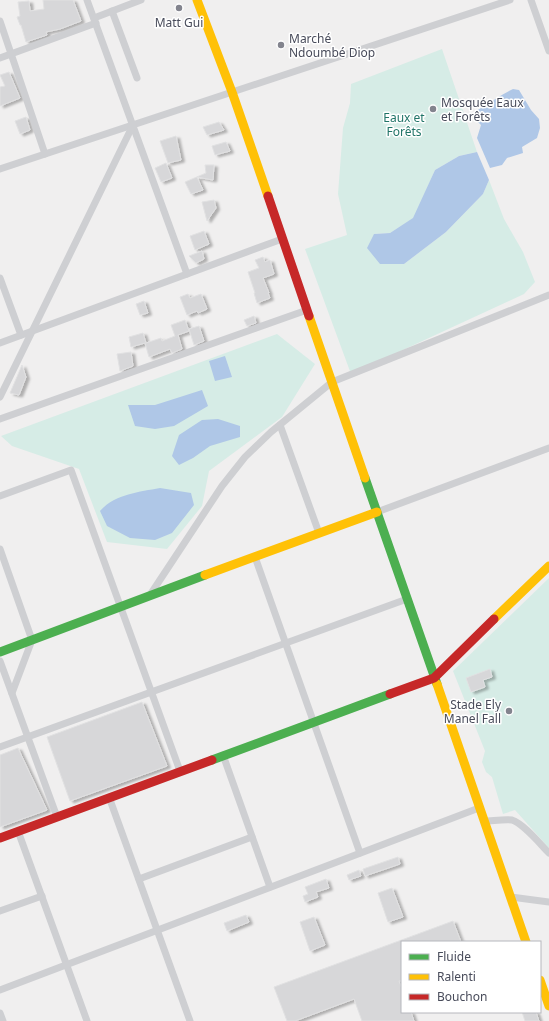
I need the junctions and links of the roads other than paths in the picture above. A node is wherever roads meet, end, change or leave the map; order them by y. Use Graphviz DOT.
graph roads {
  1 [pos="87,0"];
  2 [pos="141,0"];
  3 [pos="197,0"];
  4 [pos="510,0"];
  5 [pos="531,0"];
  6 [pos="112,11"];
  7 [pos="0,21"];
  8 [pos="95,21"];
  9 [pos="549,51"];
  10 [pos="12,54"];
  11 [pos="0,58"];
  12 [pos="137,78"];
  13 [pos="232,92"];
  14 [pos="133,125"];
  15 [pos="45,154"];
  16 [pos="0,169"];
  17 [pos="282,239"];
  18 [pos="187,274"];
  19 [pos="0,278"];
  20 [pos="549,295"];
  21 [pos="307,310"];
  22 [pos="32,331"];
  23 [pos="21,335"];
  24 [pos="0,343"];
  25 [pos="332,382"];
  26 [pos="0,397"];
  27 [pos="0,419"];
  28 [pos="280,425"];
  29 [pos="549,448"];
  30 [pos="0,496"];
  31 [pos="377,512"];
  32 [pos="319,534"];
  33 [pos="0,549"];
  34 [pos="255,557"];
  35 [pos="549,566"];
  36 [pos="150,595"];
  37 [pos="407,599"];
  38 [pos="121,607"];
  39 [pos="32,640"];
  40 [pos="286,643"];
  41 [pos="0,652"];
  42 [pos="0,661"];
  43 [pos="434,678"];
  44 [pos="151,692"];
  45 [pos="12,693"];
  46 [pos="313,722"];
  47 [pos="28,737"];
  48 [pos="0,748"];
  49 [pos="223,755"];
  50 [pos="180,771"];
  51 [pos="109,797"];
  52 [pos="479,808"];
  53 [pos="57,817"];
  54 [pos="484,821"];
  55 [pos="18,831"];
  56 [pos="252,837"];
  57 [pos="0,838"];
  58 [pos="360,853"];
  59 [pos="549,853"];
  60 [pos="139,879"];
  61 [pos="270,887"];
  62 [pos="42,896"];
  63 [pos="511,897"];
  64 [pos="549,902"];
  65 [pos="0,911"];
  66 [pos="157,930"];
  67 [pos="526,941"];
  68 [pos="66,964"];
  69 [pos="541,983"];
  70 [pos="0,990"];
  71 [pos="549,1006"];
  72 [pos="0,1013"];
  73 [pos="3,1021"];
  74 [pos="87,1021"];
  75 [pos="190,1021"];
  1 -- 8 [label="street"];
  2 -- 6 [label="street"];
  3 -- 13 [label="street"];
  4 -- 13 [label="street"];
  5 -- 9 [label="street"];
  6 -- 8 [label="street"];
  6 -- 12 [label="street"];
  7 -- 10 [label="street"];
  8 -- 10 [label="street"];
  8 -- 14 [label="street"];
  10 -- 11 [label="street"];
  10 -- 15 [label="street"];
  13 -- 14 [label="street"];
  13 -- 17 [label="street"];
  14 -- 15 [label="street"];
  14 -- 18 [label="street"];
  14 -- 22 [label="street"];
  15 -- 16 [label="street"];
  17 -- 18 [label="street"];
  17 -- 21 [label="street"];
  18 -- 22 [label="street"];
  19 -- 23 [label="street"];
  20 -- 25 [label="street"];
  21 -- 25 [label="street"];
  21 -- 27 [label="street"];
  22 -- 23 [label="street"];
  22 -- 26 [label="street"];
  23 -- 24 [label="street"];
  25 -- 28 [label="street"];
  25 -- 31 [label="street"];
  28 -- 32 [label="street"];
  28 -- 36 [label="street"];
  29 -- 31 [label="street"];
  30 -- 38 [label="street"];
  31 -- 32 [label="street"];
  31 -- 37 [label="street"];
  32 -- 34 [label="street"];
  33 -- 39 [label="street"];
  34 -- 36 [label="street"];
  34 -- 40 [label="street"];
  35 -- 43 [label="street"];
  36 -- 38 [label="street"];
  37 -- 40 [label="street"];
  37 -- 43 [label="street"];
  38 -- 39 [label="street"];
  38 -- 44 [label="street"];
  39 -- 41 [label="street"];
  39 -- 45 [label="street"];
  40 -- 44 [label="street"];
  40 -- 46 [label="street"];
  42 -- 45 [label="street"];
  43 -- 46 [label="street"];
  43 -- 52 [label="street"];
  44 -- 47 [label="street"];
  44 -- 50 [label="street"];
  45 -- 47 [label="street"];
  46 -- 49 [label="street"];
  46 -- 58 [label="street"];
  47 -- 48 [label="street"];
  47 -- 53 [label="street"];
  49 -- 50 [label="street"];
  49 -- 56 [label="street"];
  50 -- 51 [label="street"];
  51 -- 53 [label="street"];
  51 -- 60 [label="street"];
  52 -- 54 [label="street"];
  52 -- 58 [label="street"];
  53 -- 55 [label="street"];
  54 -- 59 [label="street"];
  54 -- 63 [label="street"];
  55 -- 57 [label="street"];
  55 -- 62 [label="street"];
  56 -- 60 [label="street"];
  56 -- 61 [label="street"];
  58 -- 61 [label="street"];
  60 -- 66 [label="street"];
  61 -- 66 [label="street"];
  62 -- 65 [label="street"];
  62 -- 68 [label="street"];
  63 -- 64 [label="street"];
  63 -- 67 [label="street"];
  66 -- 68 [label="street"];
  66 -- 75 [label="street"];
  68 -- 70 [label="street"];
  68 -- 74 [label="street"];
  69 -- 71 [label="street"];
  72 -- 73 [label="street"];
}
